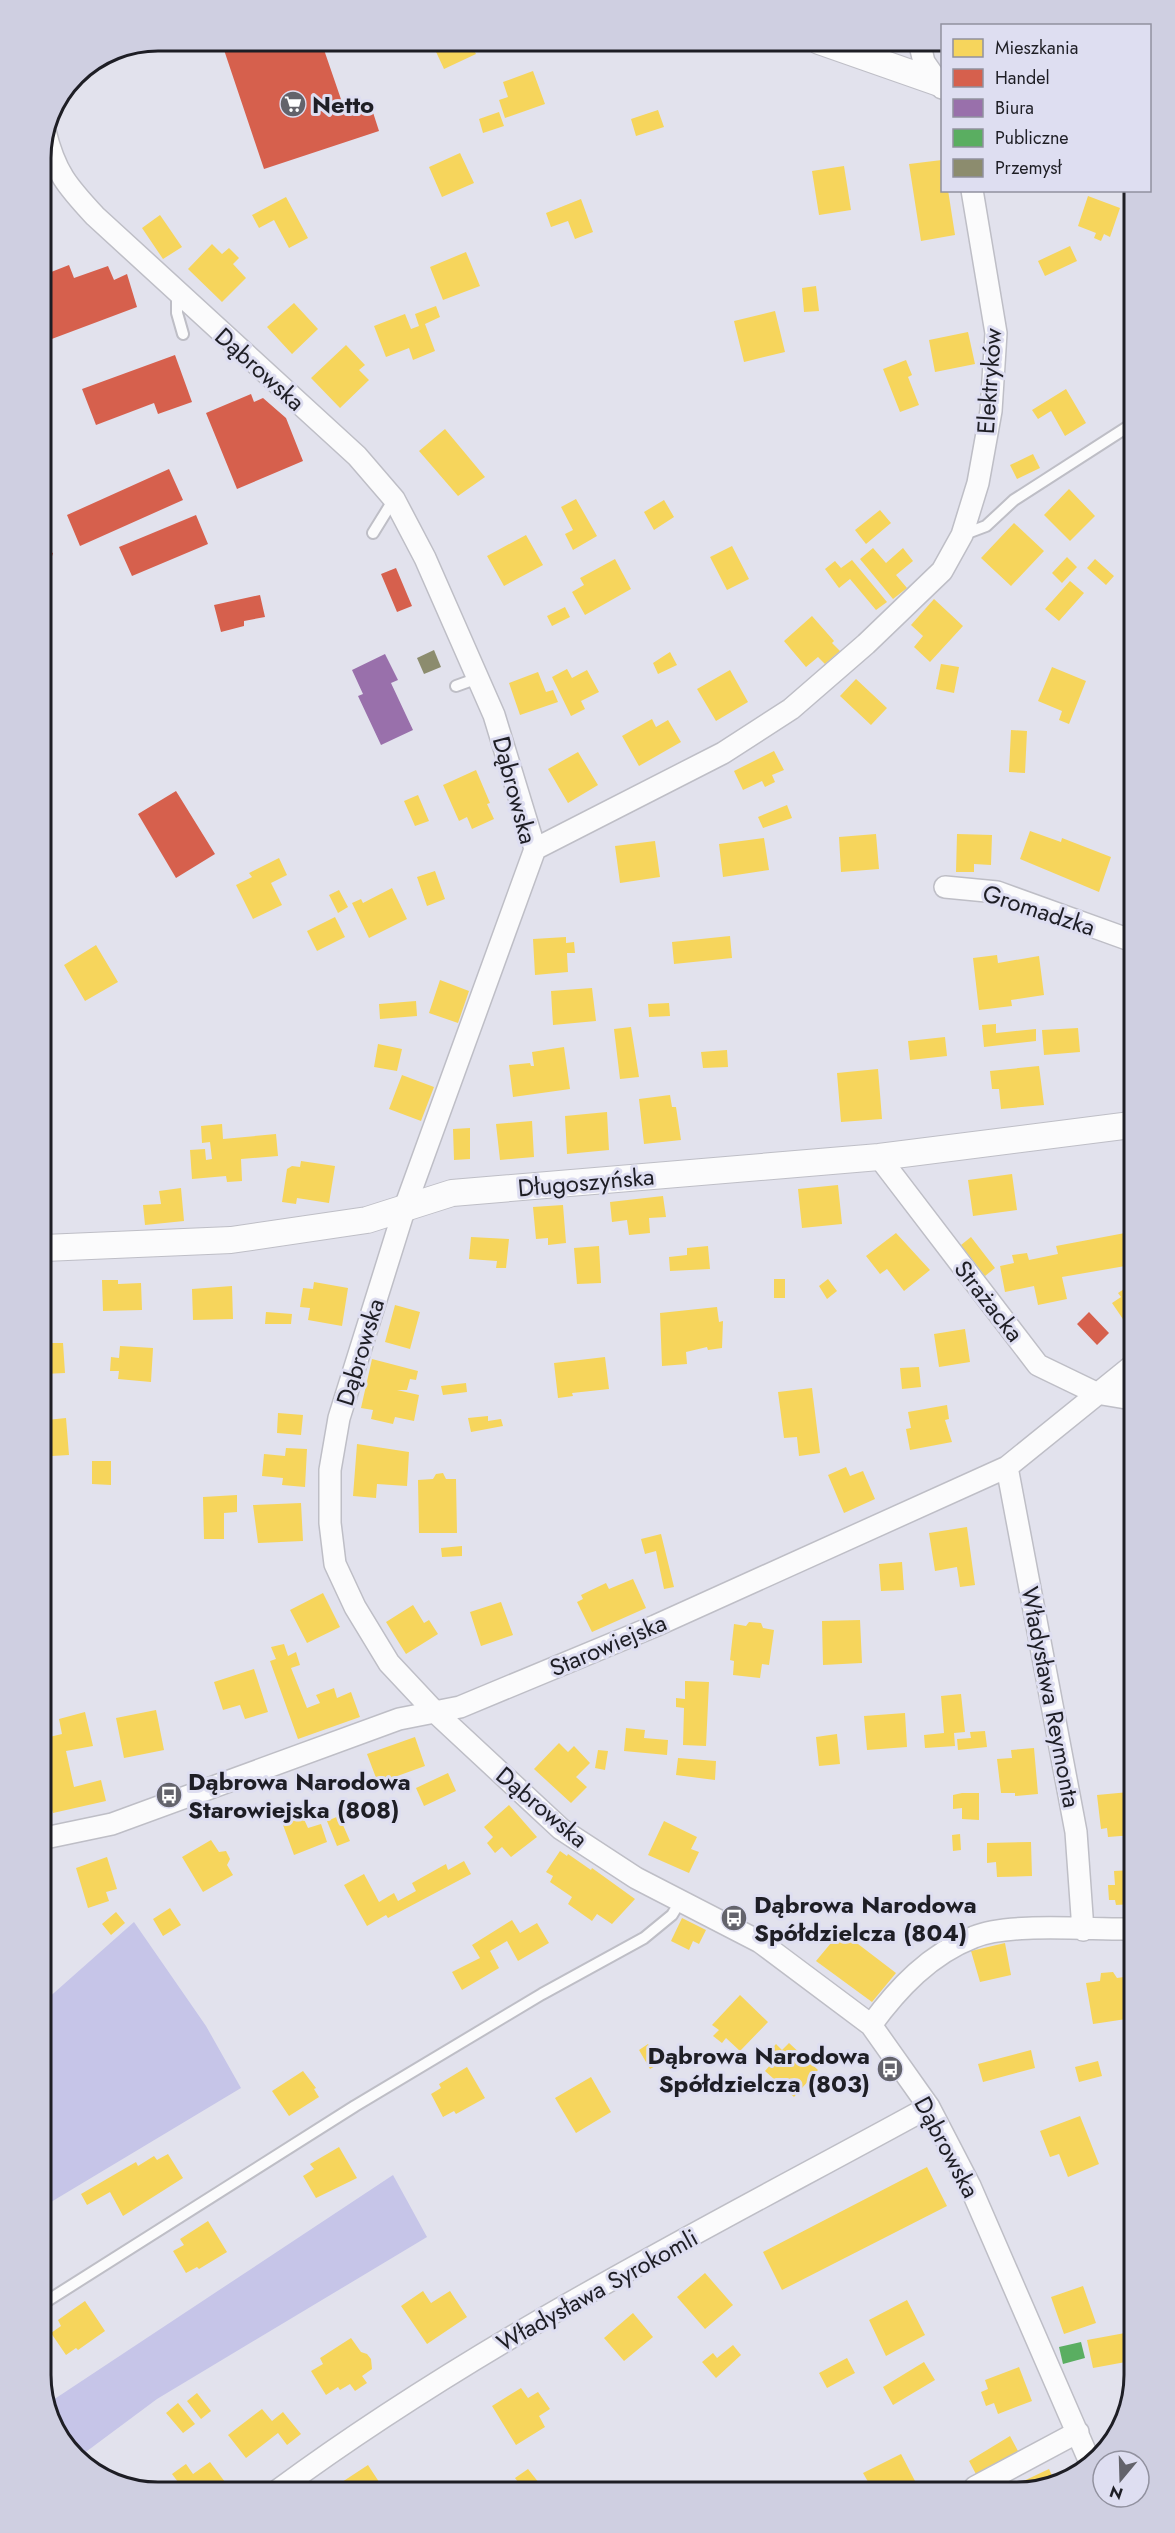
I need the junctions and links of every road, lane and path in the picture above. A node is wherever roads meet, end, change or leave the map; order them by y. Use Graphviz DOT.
graph roads {
  1 [pos="847,51"];
  2 [pos="921,51"];
  3 [pos="941,85"];
  4 [pos="51,168"];
  5 [pos="972,192"];
  6 [pos="177,294"];
  7 [pos="183,334"];
  8 [pos="1124,429"];
  9 [pos="394,499"];
  10 [pos="373,533"];
  11 [pos="962,535"];
  12 [pos="478,678"];
  13 [pos="456,686"];
  14 [pos="536,849"];
  15 [pos="945,887"];
  16 [pos="1124,938"];
  17 [pos="1124,1126"];
  18 [pos="879,1157"];
  19 [pos="405,1207"];
  20 [pos="51,1248"];
  21 [pos="1124,1372"];
  22 [pos="1096,1393"];
  23 [pos="1124,1402"];
  24 [pos="1007,1467"];
  25 [pos="434,1711"];
  26 [pos="51,1837"];
  27 [pos="681,1900"];
  28 [pos="1124,1929"];
  29 [pos="1083,1930"];
  30 [pos="871,2025"];
  31 [pos="929,2107"];
  32 [pos="51,2298"];
  33 [pos="1078,2432"];
  34 [pos="1087,2456"];
  35 [pos="289,2482"];
  36 [pos="984,2482"];
  1 -- 3 [label="street"];
  2 -- 3 [label="street"];
  4 -- 6 [label="street, Dąbrowska"];
  5 -- 11 [label="street, Elektryków"];
  6 -- 7 [label="lane"];
  6 -- 9 [label="street, Dąbrowska"];
  8 -- 11 [label="lane"];
  9 -- 10 [label="lane"];
  9 -- 12 [label="street, Dąbrowska"];
  11 -- 14 [label="street, Elektryków"];
  12 -- 13 [label="lane"];
  12 -- 14 [label="street, Dąbrowska"];
  14 -- 19 [label="street, Dąbrowska"];
  15 -- 16 [label="street, Gromadzka"];
  17 -- 18 [label="street, Długoszyńska"];
  18 -- 19 [label="street, Długoszyńska"];
  18 -- 22 [label="street, Strażacka"];
  19 -- 20 [label="street, Długoszyńska"];
  19 -- 25 [label="street, Dąbrowska"];
  21 -- 22 [label="street, Starowiejska"];
  22 -- 23 [label="street, Strażacka"];
  22 -- 24 [label="street, Starowiejska"];
  24 -- 25 [label="street, Starowiejska"];
  24 -- 29 [label="street, Władysława Reymonta"];
  25 -- 26 [label="street, Starowiejska"];
  25 -- 27 [label="street, Dąbrowska"];
  27 -- 30 [label="street, Dąbrowska"];
  27 -- 32 [label="lane"];
  28 -- 29 [label="street"];
  29 -- 30 [label="street"];
  30 -- 31 [label="street, Dąbrowska"];
  31 -- 33 [label="street, Dąbrowska"];
  31 -- 35 [label="street, Władysława Syrokomli"];
  33 -- 34 [label="street, Dąbrowska"];
  33 -- 36 [label="street"];
}
